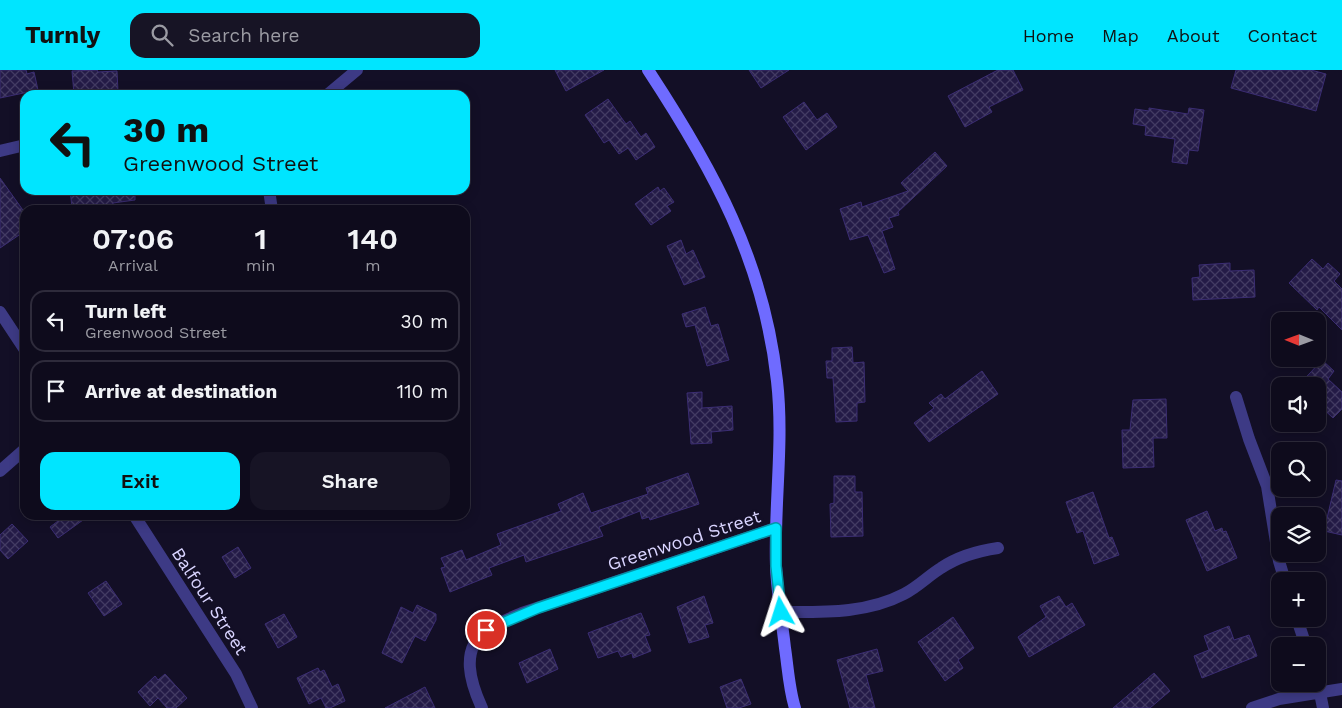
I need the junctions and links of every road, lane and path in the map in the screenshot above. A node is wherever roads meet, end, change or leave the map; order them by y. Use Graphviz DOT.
graph roads {
  1 [pos="356,70"];
  2 [pos="648,70"];
  3 [pos="333,90"];
  4 [pos="20,146"];
  5 [pos="0,151"];
  6 [pos="0,312"];
  7 [pos="20,342"];
  8 [pos="1236,397"];
  9 [pos="20,453"];
  10 [pos="0,471"];
  11 [pos="137,520"];
  12 [pos="776,528"];
  13 [pos="998,548"];
  14 [pos="1283,572"];
  15 [pos="781,612"];
  16 [pos="1326,689"];
  17 [pos="1342,689"];
  18 [pos="1307,692"];
  19 [pos="1320,692"];
  20 [pos="252,708"];
  21 [pos="482,708"];
  22 [pos="795,708"];
  23 [pos="1252,708"];
  24 [pos="1323,708"];
  1 -- 3 [label="street"];
  2 -- 12 [label="street"];
  4 -- 5 [label="street"];
  6 -- 7 [label="street"];
  8 -- 14 [label="street"];
  9 -- 10 [label="street"];
  11 -- 20 [label="street, Balfour Street"];
  12 -- 15 [label="street"];
  12 -- 21 [label="street, Greenwood Street"];
  13 -- 15 [label="street"];
  15 -- 22 [label="street"];
  16 -- 17 [label="street"];
  18 -- 23 [label="street"];
  19 -- 24 [label="street"];
}
